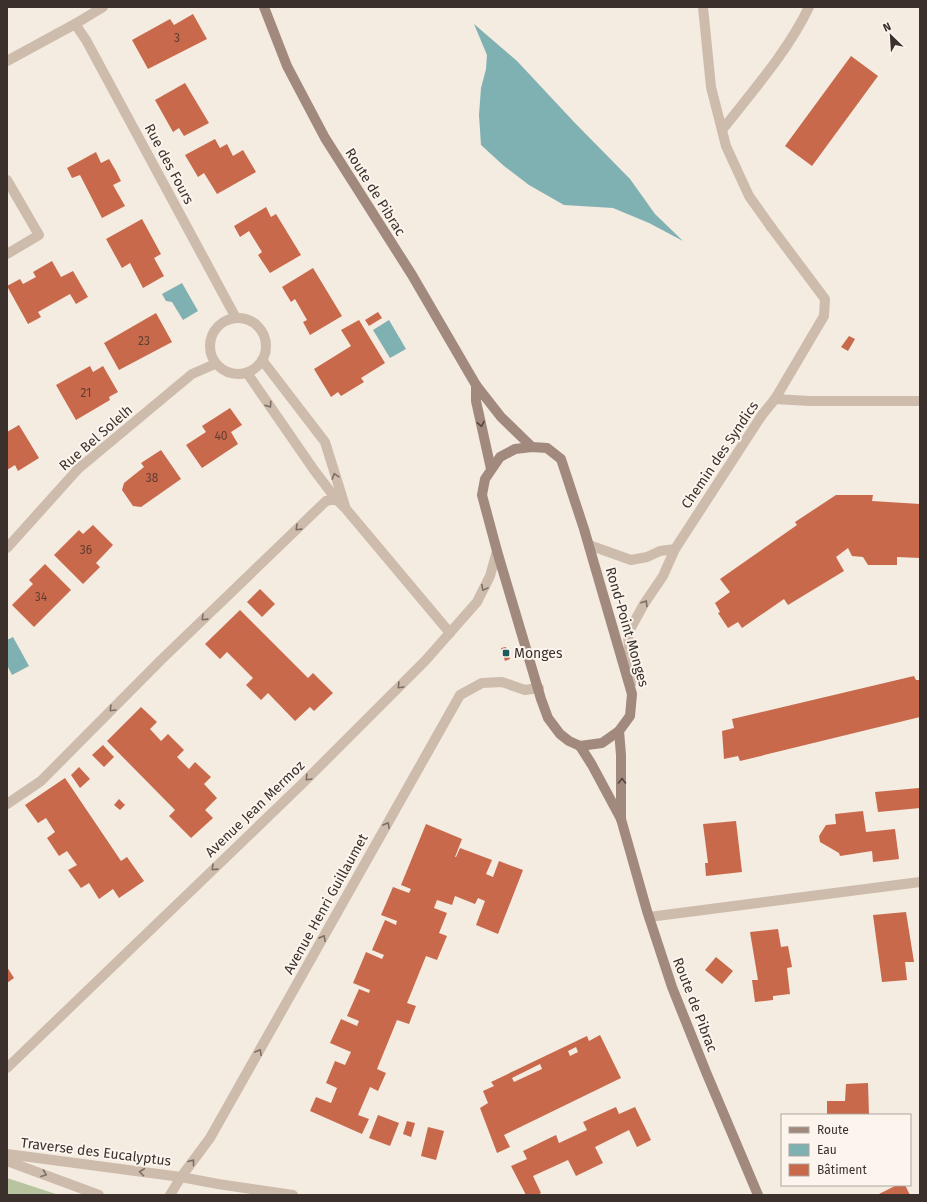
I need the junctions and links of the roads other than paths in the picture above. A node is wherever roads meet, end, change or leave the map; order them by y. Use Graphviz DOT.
graph roads {
  1 [pos="103,7"];
  2 [pos="264,7"];
  3 [pos="703,7"];
  4 [pos="808,7"];
  5 [pos="75,24"];
  6 [pos="7,61"];
  7 [pos="722,130"];
  8 [pos="7,180"];
  9 [pos="7,254"];
  10 [pos="236,318"];
  11 [pos="262,360"];
  12 [pos="215,364"];
  13 [pos="247,373"];
  14 [pos="476,385"];
  15 [pos="775,399"];
  16 [pos="920,402"];
  17 [pos="532,447"];
  18 [pos="491,469"];
  19 [pos="331,500"];
  20 [pos="346,509"];
  21 [pos="589,545"];
  22 [pos="7,548"];
  23 [pos="675,549"];
  24 [pos="497,551"];
  25 [pos="450,633"];
  26 [pos="539,688"];
  27 [pos="632,694"];
  28 [pos="619,731"];
  29 [pos="580,746"];
  30 [pos="7,804"];
  31 [pos="621,820"];
  32 [pos="920,882"];
  33 [pos="649,917"];
  34 [pos="7,1068"];
  35 [pos="7,1154"];
  36 [pos="7,1161"];
  37 [pos="181,1177"];
  38 [pos="99,1195"];
  39 [pos="170,1195"];
  40 [pos="293,1195"];
  41 [pos="758,1195"];
  1 -- 5 [label="street"];
  2 -- 14 [label="main road, Route de Pibrac"];
  3 -- 7 [label="street"];
  4 -- 7 [label="street"];
  5 -- 6 [label="street"];
  5 -- 10 [label="street, Rue des Fours"];
  7 -- 15 [label="street"];
  8 -- 9 [label="street"];
  10 -- 11 [label="street"];
  10 -- 12 [label="street"];
  11 -- 13 [label="street"];
  20 -- 11 [label="street, one-way"];
  12 -- 13 [label="street"];
  12 -- 22 [label="street, Rue Bel Solelh"];
  13 -- 19 [label="street, one-way"];
  14 -- 17 [label="main road, Route de Pibrac"];
  14 -- 18 [label="main road, Route de Pibrac, one-way"];
  15 -- 16 [label="street, Chemin des Syndics"];
  15 -- 23 [label="street, Chemin des Syndics"];
  17 -- 18 [label="main road, Rond-Point Monges"];
  17 -- 21 [label="main road, Rond-Point Monges"];
  18 -- 24 [label="main road, Rond-Point Monges"];
  19 -- 20 [label="street"];
  19 -- 30 [label="street, one-way"];
  20 -- 25 [label="street"];
  21 -- 23 [label="street"];
  21 -- 27 [label="main road, Rond-Point Monges"];
  27 -- 23 [label="street, Chemin des Syndics, one-way"];
  24 -- 25 [label="street, Avenue Jean Mermoz, one-way"];
  24 -- 26 [label="main road, Rond-Point Monges"];
  25 -- 34 [label="street, Avenue Jean Mermoz, one-way"];
  26 -- 29 [label="main road, Rond-Point Monges"];
  37 -- 26 [label="street, Avenue Henri Guillaumet, one-way"];
  27 -- 28 [label="main road, Rond-Point Monges"];
  28 -- 29 [label="main road, Rond-Point Monges"];
  31 -- 28 [label="main road, Route de Pibrac, one-way"];
  29 -- 31 [label="main road, Route de Pibrac"];
  31 -- 33 [label="main road, Route de Pibrac"];
  32 -- 33 [label="street"];
  33 -- 41 [label="main road, Route de Pibrac"];
  37 -- 35 [label="street, Traverse des Eucalyptus, one-way"];
  36 -- 38 [label="street, Traverse des Eucalyptus, one-way"];
  37 -- 39 [label="street, Avenue Henri Guillaumet"];
  37 -- 40 [label="street, Traverse des Eucalyptus"];
}
